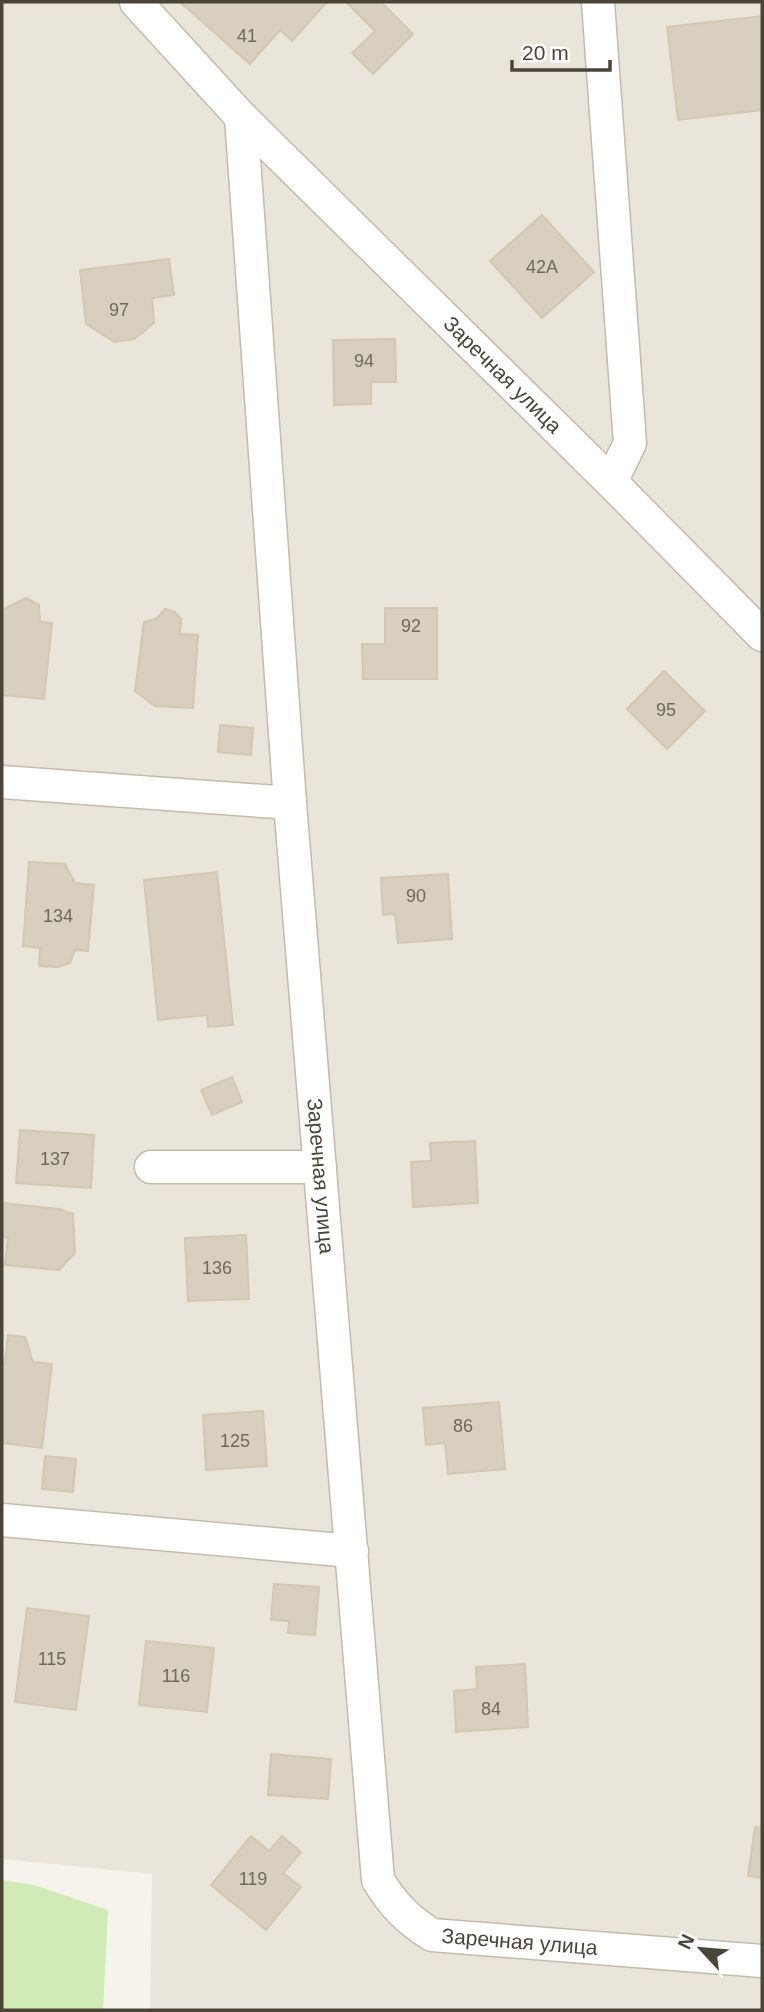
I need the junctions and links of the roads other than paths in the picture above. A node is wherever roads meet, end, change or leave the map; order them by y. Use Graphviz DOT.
graph roads {
  1 [pos="136,2"];
  2 [pos="598,2"];
  3 [pos="241,117"];
  4 [pos="611,482"];
  5 [pos="762,635"];
  6 [pos="2,782"];
  7 [pos="290,803"];
  8 [pos="151,1167"];
  9 [pos="320,1167"];
  10 [pos="2,1520"];
  11 [pos="352,1551"];
  12 [pos="762,1961"];
  1 -- 3 [label="street, Заречная улица"];
  2 -- 4 [label="street"];
  3 -- 4 [label="street, Заречная улица"];
  3 -- 7 [label="street, Заречная улица"];
  4 -- 5 [label="street, Заречная улица"];
  6 -- 7 [label="street"];
  7 -- 9 [label="street, Заречная улица"];
  8 -- 9 [label="street"];
  9 -- 11 [label="street, Заречная улица"];
  10 -- 11 [label="street"];
  11 -- 12 [label="street, Заречная улица"];
}
